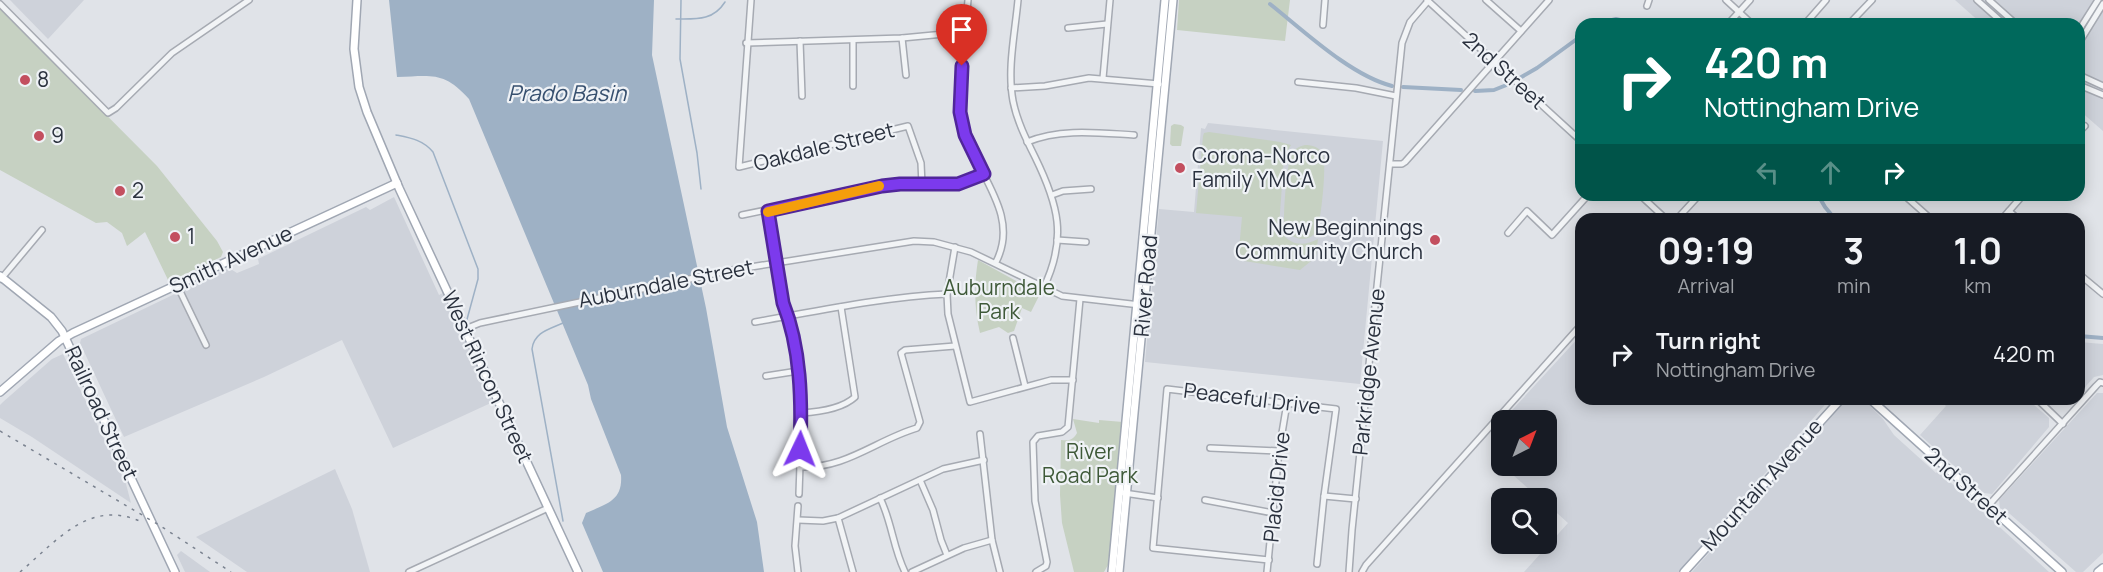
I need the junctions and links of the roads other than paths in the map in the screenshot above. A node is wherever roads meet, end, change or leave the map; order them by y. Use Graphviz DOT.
graph roads {
  1 [pos="249,0"];
  2 [pos="357,0"];
  3 [pos="751,0"];
  4 [pos="968,0"];
  5 [pos="1018,0"];
  6 [pos="1110,0"];
  7 [pos="1165,0"];
  8 [pos="1173,0"];
  9 [pos="1325,0"];
  10 [pos="1486,0"];
  11 [pos="1726,0"];
  12 [pos="1750,0"];
  13 [pos="1826,0"];
  14 [pos="1872,0"];
  15 [pos="1977,0"];
  16 [pos="1989,0"];
  17 [pos="2098,0"];
  18 [pos="1428,1"];
  19 [pos="1545,1"];
  20 [pos="0,4"];
  21 [pos="2103,4"];
  22 [pos="1739,12"];
  23 [pos="1734,18"];
  24 [pos="1746,18"];
  25 [pos="1810,18"];
  26 [pos="1855,18"];
  27 [pos="1997,18"];
  28 [pos="2009,18"];
  29 [pos="2085,21"];
  30 [pos="1107,24"];
  31 [pos="1323,25"];
  32 [pos="1068,28"];
  33 [pos="965,32"];
  34 [pos="1521,32"];
  35 [pos="2085,33"];
  36 [pos="902,38"];
  37 [pos="800,41"];
  38 [pos="853,41"];
  39 [pos="746,43"];
  40 [pos="1494,62"];
  41 [pos="906,75"];
  42 [pos="1103,78"];
  43 [pos="2085,78"];
  44 [pos="1298,82"];
  45 [pos="1161,84"];
  46 [pos="853,86"];
  47 [pos="2103,87"];
  48 [pos="1011,88"];
  49 [pos="2085,88"];
  50 [pos="1396,93"];
  51 [pos="2103,95"];
  52 [pos="801,96"];
  53 [pos="1134,135"];
  54 [pos="1575,136"];
  55 [pos="1027,142"];
  56 [pos="1390,164"];
  57 [pos="984,174"];
  58 [pos="397,183"];
  59 [pos="922,185"];
  60 [pos="1091,189"];
  61 [pos="1052,195"];
  62 [pos="1583,201"];
  63 [pos="1646,201"];
  64 [pos="1694,201"];
  65 [pos="1911,201"];
  66 [pos="2018,201"];
  67 [pos="768,211"];
  68 [pos="2009,211"];
  69 [pos="1660,213"];
  70 [pos="1682,213"];
  71 [pos="1924,213"];
  72 [pos="2011,213"];
  73 [pos="742,215"];
  74 [pos="42,230"];
  75 [pos="1508,233"];
  76 [pos="1057,240"];
  77 [pos="1086,242"];
  78 [pos="955,247"];
  79 [pos="776,262"];
  80 [pos="996,262"];
  81 [pos="1,278"];
  82 [pos="2085,279"];
  83 [pos="177,285"];
  84 [pos="1043,289"];
  85 [pos="947,294"];
  86 [pos="2103,294"];
  87 [pos="1080,299"];
  88 [pos="1141,305"];
  89 [pos="841,307"];
  90 [pos="788,316"];
  91 [pos="755,322"];
  92 [pos="465,329"];
  93 [pos="1575,332"];
  94 [pos="66,337"];
  95 [pos="1013,338"];
  96 [pos="206,345"];
  97 [pos="955,346"];
  98 [pos="798,371"];
  99 [pos="766,376"];
  100 [pos="1073,380"];
  101 [pos="2102,383"];
  102 [pos="1025,386"];
  103 [pos="0,392"];
  104 [pos="2085,401"];
  105 [pos="1287,403"];
  106 [pos="1836,405"];
  107 [pos="1877,405"];
  108 [pos="2043,405"];
  109 [pos="2081,405"];
  110 [pos="801,413"];
  111 [pos="2063,424"];
  112 [pos="980,434"];
  113 [pos="1210,448"];
  114 [pos="1280,451"];
  115 [pos="984,460"];
  116 [pos="800,467"];
  117 [pos="920,480"];
  118 [pos="1119,492"];
  119 [pos="799,494"];
  120 [pos="1128,495"];
  121 [pos="1324,496"];
  122 [pos="880,498"];
  123 [pos="1158,498"];
  124 [pos="1356,499"];
  125 [pos="1205,500"];
  126 [pos="798,506"];
  127 [pos="1989,506"];
  128 [pos="548,508"];
  129 [pos="1273,513"];
  130 [pos="838,518"];
  131 [pos="798,520"];
  132 [pos="992,540"];
  133 [pos="947,555"];
  134 [pos="1269,560"];
  135 [pos="1317,564"];
  136 [pos="2103,568"];
  137 [pos="175,572"];
  138 [pos="409,572"];
  139 [pos="578,572"];
  140 [pos="798,572"];
  141 [pos="853,572"];
  142 [pos="904,572"];
  143 [pos="912,572"];
  144 [pos="1000,572"];
  145 [pos="1036,572"];
  146 [pos="1112,572"];
  147 [pos="1119,572"];
  148 [pos="1267,572"];
  149 [pos="1349,572"];
  150 [pos="1362,572"];
  151 [pos="1684,572"];
  152 [pos="2062,572"];
  153 [pos="2098,572"];
  1 -- 20 [label="street"];
  2 -- 58 [label="main road, West Rincon Street"];
  3 -- 39 [label="street"];
  4 -- 33 [label="street"];
  5 -- 48 [label="street"];
  6 -- 30 [label="street"];
  7 -- 45 [label="main road, River Road"];
  8 -- 45 [label="main road, River Road"];
  9 -- 31 [label="street"];
  10 -- 34 [label="street"];
  11 -- 22 [label="street"];
  12 -- 22 [label="street"];
  13 -- 25 [label="street"];
  14 -- 26 [label="street"];
  15 -- 27 [label="street"];
  16 -- 28 [label="street"];
  17 -- 29 [label="street"];
  18 -- 40 [label="street, 2nd Street"];
  18 -- 50 [label="street, Parkridge Avenue"];
  19 -- 34 [label="street"];
  21 -- 35 [label="street"];
  22 -- 23 [label="street"];
  22 -- 24 [label="street"];
  30 -- 32 [label="street"];
  30 -- 42 [label="street"];
  33 -- 36 [label="street"];
  33 -- 57 [label="street"];
  34 -- 40 [label="street"];
  36 -- 38 [label="street"];
  36 -- 41 [label="street"];
  37 -- 38 [label="street"];
  37 -- 39 [label="street"];
  37 -- 52 [label="street"];
  38 -- 46 [label="street"];
  39 -- 59 [label="street, Oakdale Street"];
  40 -- 54 [label="street, 2nd Street"];
  40 -- 56 [label="street"];
  42 -- 45 [label="street"];
  42 -- 48 [label="street"];
  43 -- 47 [label="street"];
  44 -- 50 [label="street"];
  45 -- 88 [label="main road, River Road"];
  48 -- 55 [label="street"];
  49 -- 51 [label="street"];
  50 -- 56 [label="street, Parkridge Avenue"];
  53 -- 55 [label="street"];
  55 -- 61 [label="street"];
  56 -- 124 [label="street, Parkridge Avenue"];
  57 -- 59 [label="street"];
  57 -- 80 [label="street"];
  58 -- 83 [label="main road, Smith Avenue"];
  58 -- 92 [label="main road, West Rincon Street"];
  59 -- 67 [label="street"];
  60 -- 61 [label="street"];
  61 -- 76 [label="street"];
  62 -- 75 [label="street"];
  63 -- 69 [label="street"];
  64 -- 70 [label="street"];
  65 -- 71 [label="street"];
  66 -- 68 [label="street"];
  67 -- 73 [label="street"];
  67 -- 79 [label="street"];
  68 -- 72 [label="street"];
  74 -- 81 [label="street"];
  76 -- 77 [label="street"];
  76 -- 84 [label="street"];
  78 -- 79 [label="street, Auburndale Street"];
  78 -- 80 [label="street, Auburndale Street"];
  78 -- 85 [label="street"];
  79 -- 90 [label="street"];
  79 -- 92 [label="street, Auburndale Street"];
  80 -- 84 [label="street, Auburndale Street"];
  81 -- 94 [label="main road, Railroad Street"];
  82 -- 86 [label="street"];
  83 -- 94 [label="main road, Smith Avenue"];
  83 -- 96 [label="street"];
  84 -- 87 [label="street, Auburndale Street"];
  85 -- 89 [label="street"];
  85 -- 97 [label="street"];
  87 -- 88 [label="street, Auburndale Street"];
  87 -- 100 [label="street"];
  88 -- 118 [label="main road, River Road"];
  88 -- 120 [label="main road, River Road"];
  89 -- 90 [label="street"];
  89 -- 110 [label="street"];
  90 -- 91 [label="street"];
  90 -- 98 [label="street"];
  92 -- 128 [label="main road, West Rincon Street"];
  93 -- 150 [label="street"];
  94 -- 103 [label="main road, Smith Avenue"];
  94 -- 137 [label="main road, Railroad Street"];
  95 -- 102 [label="street"];
  97 -- 102 [label="street"];
  97 -- 116 [label="street"];
  98 -- 99 [label="street"];
  98 -- 110 [label="street"];
  100 -- 102 [label="street"];
  100 -- 145 [label="street"];
  101 -- 104 [label="street"];
  105 -- 114 [label="street, Placid Drive"];
  105 -- 121 [label="street, Peaceful Drive"];
  105 -- 123 [label="street, Peaceful Drive"];
  106 -- 151 [label="main road, Mountain Avenue"];
  107 -- 127 [label="main road, 2nd Street"];
  108 -- 111 [label="street"];
  109 -- 111 [label="street"];
  110 -- 116 [label="street"];
  111 -- 127 [label="street"];
  112 -- 115 [label="street"];
  113 -- 114 [label="street"];
  114 -- 129 [label="street, Placid Drive"];
  115 -- 117 [label="street"];
  115 -- 132 [label="street"];
  116 -- 119 [label="street"];
  117 -- 122 [label="street"];
  117 -- 133 [label="street"];
  118 -- 120 [label="street"];
  118 -- 146 [label="main road, River Road"];
  120 -- 123 [label="street"];
  120 -- 147 [label="main road, River Road"];
  121 -- 124 [label="street"];
  121 -- 135 [label="street"];
  122 -- 130 [label="street"];
  122 -- 142 [label="street"];
  123 -- 134 [label="street"];
  124 -- 149 [label="street, Parkridge Avenue"];
  125 -- 129 [label="street"];
  126 -- 131 [label="street"];
  127 -- 152 [label="main road, 2nd Street"];
  128 -- 138 [label="street"];
  128 -- 139 [label="main road, West Rincon Street"];
  129 -- 134 [label="street, Placid Drive"];
  130 -- 131 [label="street"];
  130 -- 141 [label="street"];
  131 -- 140 [label="street"];
  132 -- 133 [label="street"];
  132 -- 144 [label="street"];
  133 -- 143 [label="street"];
  134 -- 148 [label="street, Placid Drive"];
  136 -- 153 [label="main road"];
}
